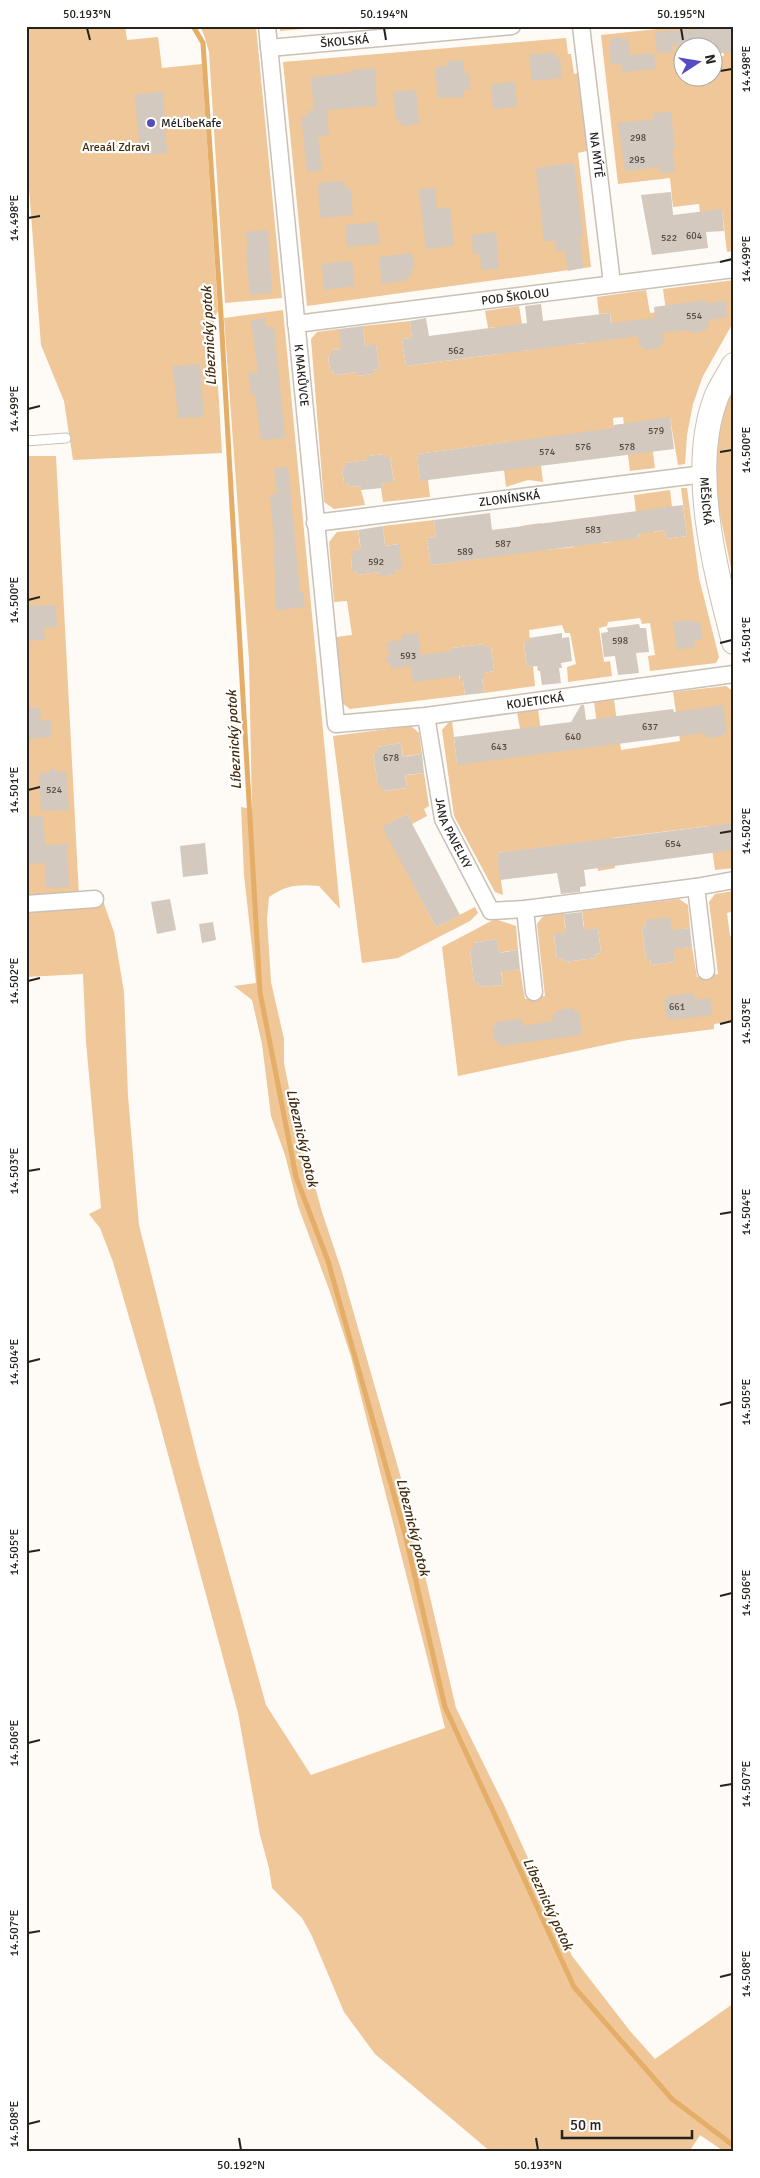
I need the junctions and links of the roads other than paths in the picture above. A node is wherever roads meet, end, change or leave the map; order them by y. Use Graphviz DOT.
graph roads {
  1 [pos="267,26"];
  2 [pos="512,26"];
  3 [pos="581,26"];
  4 [pos="269,48"];
  5 [pos="734,269"];
  6 [pos="612,283"];
  7 [pos="296,324"];
  8 [pos="734,365"];
  9 [pos="726,392"];
  10 [pos="66,438"];
  11 [pos="26,441"];
  12 [pos="704,474"];
  13 [pos="315,523"];
  14 [pos="734,642"];
  15 [pos="734,674"];
  16 [pos="426,716"];
  17 [pos="336,724"];
  18 [pos="734,880"];
  19 [pos="696,887"];
  20 [pos="95,899"];
  21 [pos="26,904"];
  22 [pos="525,909"];
  23 [pos="706,971"];
  24 [pos="534,992"];
  1 -- 4 [label="street, K MAKŮVCE"];
  2 -- 4 [label="street, ŠKOLSKÁ"];
  3 -- 6 [label="street, NA MÝTĚ"];
  4 -- 7 [label="street, K MAKŮVCE"];
  5 -- 6 [label="street, POD ŠKOLOU"];
  6 -- 7 [label="street, POD ŠKOLOU"];
  7 -- 13 [label="street, K MAKŮVCE"];
  8 -- 9 [label="street, MĚŠICKÁ"];
  9 -- 12 [label="street, MĚŠICKÁ"];
  10 -- 11 [label="lane"];
  12 -- 13 [label="street, ZLONÍNSKÁ"];
  12 -- 14 [label="street, MĚŠICKÁ"];
  13 -- 17 [label="street, K MAKŮVCE"];
  15 -- 16 [label="street, KOJETICKÁ"];
  16 -- 17 [label="street, KOJETICKÁ"];
  16 -- 22 [label="street, JANA PAVELKY"];
  18 -- 19 [label="street, JANA PAVELKY"];
  19 -- 22 [label="street, JANA PAVELKY"];
  19 -- 23 [label="street"];
  20 -- 21 [label="street"];
  22 -- 24 [label="street"];
}
